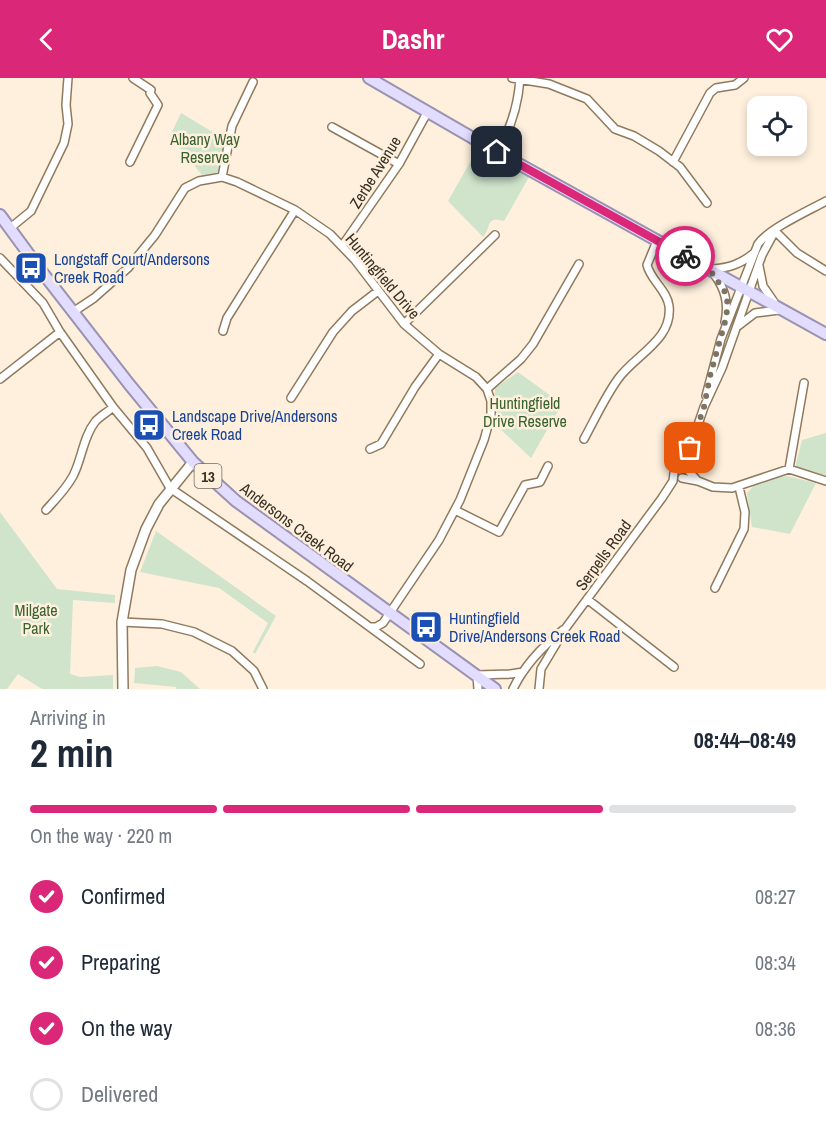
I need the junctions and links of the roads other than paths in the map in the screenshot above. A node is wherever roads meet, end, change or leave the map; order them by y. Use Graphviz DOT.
graph roads {
  1 [pos="68,78"];
  2 [pos="133,78"];
  3 [pos="369,78"];
  4 [pos="744,78"];
  5 [pos="516,79"];
  6 [pos="550,81"];
  7 [pos="253,82"];
  8 [pos="428,111"];
  9 [pos="332,127"];
  10 [pos="497,152"];
  11 [pos="130,162"];
  12 [pos="673,162"];
  13 [pos="399,164"];
  14 [pos="222,177"];
  15 [pos="826,201"];
  16 [pos="707,203"];
  17 [pos="295,210"];
  18 [pos="0,215"];
  19 [pos="9,228"];
  20 [pos="775,231"];
  21 [pos="495,235"];
  22 [pos="657,241"];
  23 [pos="342,246"];
  24 [pos="754,252"];
  25 [pos="0,258"];
  26 [pos="579,264"];
  27 [pos="759,264"];
  28 [pos="710,270"];
  29 [pos="826,271"];
  30 [pos="746,290"];
  31 [pos="378,291"];
  32 [pos="781,309"];
  33 [pos="73,312"];
  34 [pos="404,324"];
  35 [pos="736,329"];
  36 [pos="60,332"];
  37 [pos="223,332"];
  38 [pos="826,334"];
  39 [pos="721,339"];
  40 [pos="439,354"];
  41 [pos="0,379"];
  42 [pos="804,383"];
  43 [pos="486,389"];
  44 [pos="291,398"];
  45 [pos="113,407"];
  46 [pos="704,407"];
  47 [pos="584,439"];
  48 [pos="690,448"];
  49 [pos="370,449"];
  50 [pos="193,462"];
  51 [pos="548,466"];
  52 [pos="686,469"];
  53 [pos="789,469"];
  54 [pos="679,474"];
  55 [pos="698,481"];
  56 [pos="826,481"];
  57 [pos="739,487"];
  58 [pos="170,488"];
  59 [pos="46,510"];
  60 [pos="455,510"];
  61 [pos="715,588"];
  62 [pos="587,599"];
  63 [pos="389,613"];
  64 [pos="122,622"];
  65 [pos="370,627"];
  66 [pos="565,629"];
  67 [pos="420,664"];
  68 [pos="674,667"];
  69 [pos="523,671"];
  70 [pos="477,675"];
  71 [pos="123,689"];
  72 [pos="263,689"];
  73 [pos="478,689"];
  74 [pos="495,689"];
  75 [pos="513,689"];
  76 [pos="539,689"];
  1 -- 19 [label="street"];
  2 -- 11 [label="street"];
  3 -- 8 [label="main road"];
  4 -- 12 [label="street"];
  5 -- 6 [label="street"];
  5 -- 10 [label="street"];
  6 -- 12 [label="street"];
  7 -- 14 [label="street"];
  8 -- 10 [label="main road"];
  8 -- 13 [label="street, Zerbe Avenue"];
  9 -- 13 [label="street"];
  10 -- 22 [label="main road"];
  12 -- 16 [label="street"];
  13 -- 23 [label="street, Zerbe Avenue"];
  14 -- 17 [label="street, Huntingfield Drive"];
  14 -- 33 [label="street"];
  15 -- 20 [label="street, Serpells Road"];
  17 -- 23 [label="street, Huntingfield Drive"];
  17 -- 37 [label="street"];
  18 -- 19 [label="main road, Andersons Creek Road / 13"];
  19 -- 33 [label="main road, Andersons Creek Road / 13"];
  20 -- 24 [label="street, Serpells Road"];
  20 -- 27 [label="street, Serpells Road"];
  20 -- 29 [label="street"];
  21 -- 34 [label="street"];
  22 -- 28 [label="main road"];
  22 -- 47 [label="street"];
  23 -- 31 [label="street, Huntingfield Drive"];
  24 -- 28 [label="street, Serpells Road"];
  24 -- 30 [label="street, Serpells Road"];
  25 -- 36 [label="street"];
  26 -- 43 [label="street"];
  27 -- 30 [label="street, Serpells Road"];
  27 -- 32 [label="street"];
  28 -- 30 [label="main road"];
  28 -- 39 [label="street"];
  30 -- 32 [label="main road"];
  30 -- 35 [label="street, Serpells Road"];
  30 -- 39 [label="street, Serpells Road"];
  31 -- 34 [label="street, Huntingfield Drive"];
  31 -- 44 [label="street"];
  32 -- 35 [label="street"];
  32 -- 38 [label="main road"];
  33 -- 50 [label="main road, Andersons Creek Road / 13"];
  34 -- 40 [label="street, Huntingfield Drive"];
  35 -- 46 [label="street, Serpells Road"];
  36 -- 41 [label="street"];
  36 -- 45 [label="street"];
  39 -- 46 [label="street, Serpells Road"];
  40 -- 43 [label="street, Huntingfield Drive"];
  40 -- 49 [label="street"];
  42 -- 53 [label="street"];
  43 -- 60 [label="street"];
  45 -- 58 [label="street"];
  45 -- 59 [label="street"];
  46 -- 48 [label="street, Serpells Road"];
  48 -- 52 [label="street, Serpells Road"];
  48 -- 54 [label="street, Serpells Road"];
  50 -- 58 [label="street"];
  50 -- 63 [label="main road, Andersons Creek Road / 13"];
  51 -- 60 [label="street"];
  52 -- 54 [label="street"];
  52 -- 55 [label="street"];
  53 -- 56 [label="street"];
  53 -- 57 [label="street"];
  54 -- 55 [label="street"];
  54 -- 62 [label="street, Serpells Road"];
  55 -- 57 [label="street"];
  57 -- 61 [label="street"];
  58 -- 64 [label="street"];
  58 -- 65 [label="street"];
  60 -- 63 [label="street"];
  62 -- 66 [label="street, Serpells Road"];
  62 -- 68 [label="street"];
  63 -- 65 [label="street"];
  63 -- 70 [label="main road, Andersons Creek Road / 13"];
  64 -- 71 [label="street"];
  64 -- 72 [label="street"];
  65 -- 67 [label="street"];
  66 -- 69 [label="street, Serpells Road"];
  66 -- 76 [label="street, Serpells Road"];
  69 -- 70 [label="street"];
  69 -- 75 [label="street, Serpells Road"];
  70 -- 73 [label="street"];
  70 -- 74 [label="main road, Andersons Creek Road / 13"];
}
